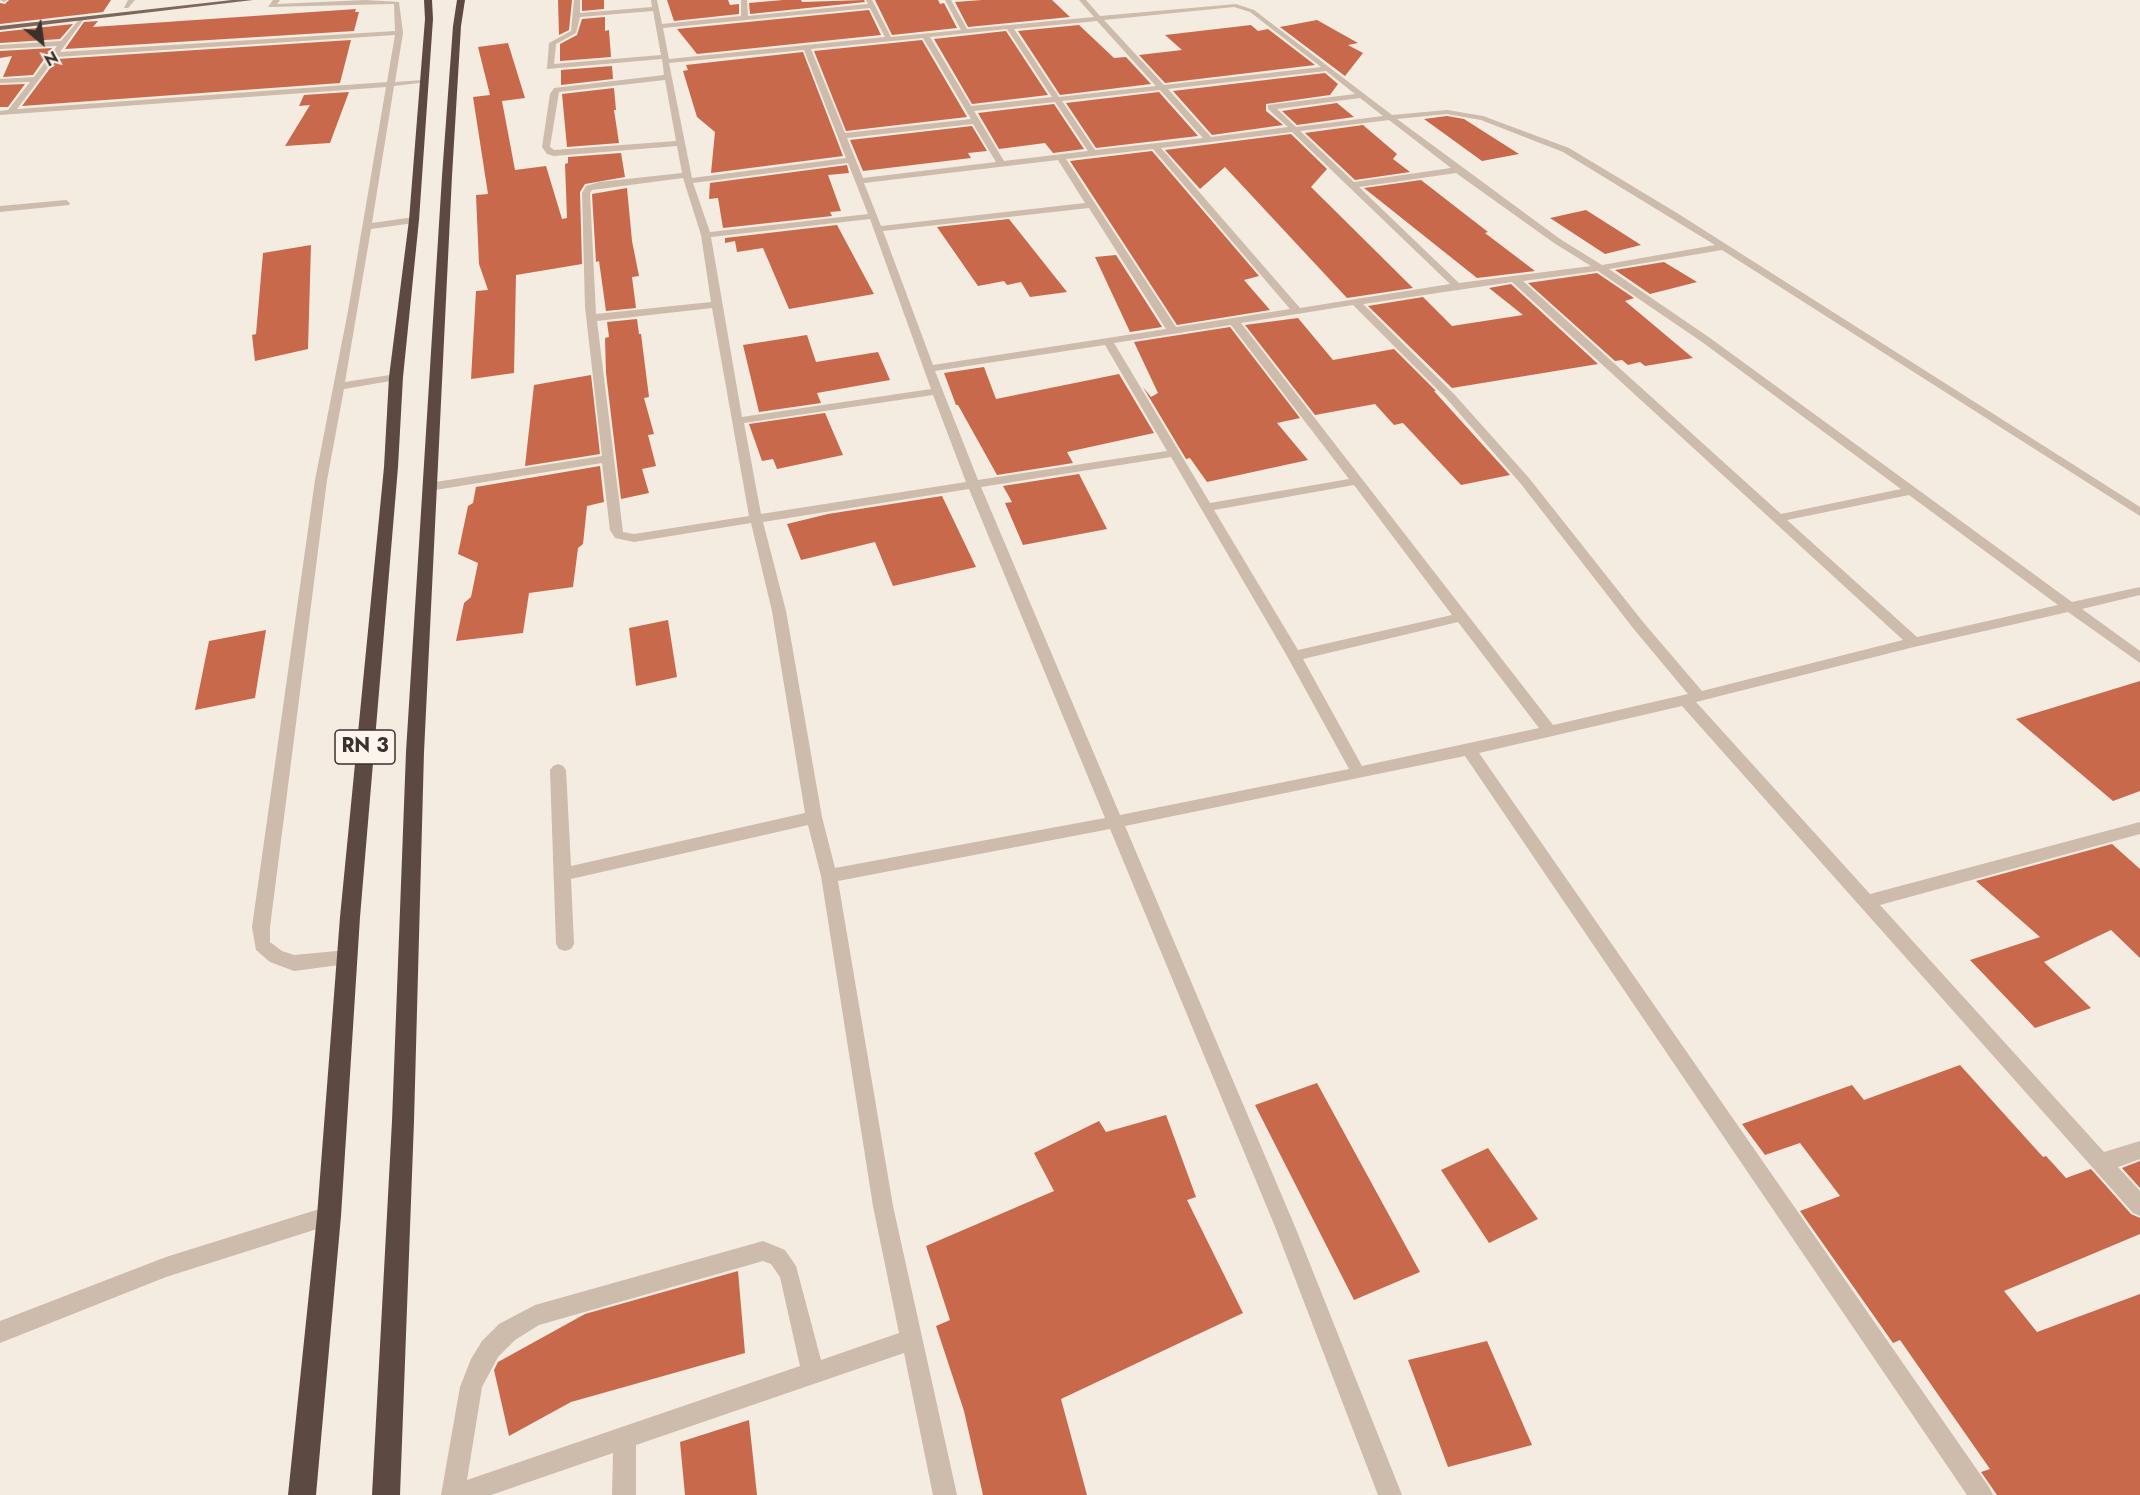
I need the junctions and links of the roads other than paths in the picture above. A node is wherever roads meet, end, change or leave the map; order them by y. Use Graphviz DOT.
graph roads {
  1 [pos="132,0"];
  2 [pos="189,0"];
  3 [pos="250,0"];
  4 [pos="277,0"];
  5 [pos="428,0"];
  6 [pos="461,0"];
  7 [pos="577,0"];
  8 [pos="744,0"];
  9 [pos="948,0"];
  10 [pos="1082,0"];
  11 [pos="1231,2"];
  12 [pos="870,3"];
  13 [pos="654,4"];
  14 [pos="126,7"];
  15 [pos="577,15"];
  16 [pos="745,18"];
  17 [pos="1097,18"];
  18 [pos="81,19"];
  19 [pos="0,22"];
  20 [pos="659,26"];
  21 [pos="1009,27"];
  22 [pos="0,28"];
  23 [pos="965,31"];
  24 [pos="399,33"];
  25 [pos="925,35"];
  26 [pos="889,39"];
  27 [pos="63,43"];
  28 [pos="0,47"];
  29 [pos="807,47"];
  30 [pos="53,55"];
  31 [pos="666,59"];
  32 [pos="1327,69"];
  33 [pos="669,77"];
  34 [pos="36,78"];
  35 [pos="0,81"];
  36 [pos="423,82"];
  37 [pos="389,85"];
  38 [pos="1160,88"];
  39 [pos="1361,96"];
  40 [pos="1058,100"];
  41 [pos="968,109"];
  42 [pos="11,112"];
  43 [pos="0,113"];
  44 [pos="1389,117"];
  45 [pos="976,122"];
  46 [pos="1293,129"];
  47 [pos="842,136"];
  48 [pos="1209,139"];
  49 [pos="681,142"];
  50 [pos="1155,146"];
  51 [pos="1093,153"];
  52 [pos="1060,157"];
  53 [pos="852,160"];
  54 [pos="1001,164"];
  55 [pos="1458,170"];
  56 [pos="687,178"];
  57 [pos="860,181"];
  58 [pos="1352,185"];
  59 [pos="66,203"];
  60 [pos="1090,205"];
  61 [pos="0,209"];
  62 [pos="414,220"];
  63 [pos="876,222"];
  64 [pos="367,227"];
  65 [pos="706,235"];
  66 [pos="1723,247"];
  67 [pos="1600,268"];
  68 [pos="1515,279"];
  69 [pos="1457,286"];
  70 [pos="1355,302"];
  71 [pos="717,304"];
  72 [pos="1297,311"];
  73 [pos="592,318"];
  74 [pos="1234,321"];
  75 [pos="1173,331"];
  76 [pos="1108,341"];
  77 [pos="929,369"];
  78 [pos="396,377"];
  79 [pos="339,386"];
  80 [pos="937,391"];
  81 [pos="737,421"];
  82 [pos="1174,453"];
  83 [pos="608,459"];
  84 [pos="1358,481"];
  85 [pos="429,486"];
  86 [pos="974,486"];
  87 [pos="1910,491"];
  88 [pos="1207,507"];
  89 [pos="2140,512"];
  90 [pos="1778,518"];
  91 [pos="756,519"];
  92 [pos="2140,591"];
  93 [pos="2072,608"];
  94 [pos="1462,617"];
  95 [pos="1914,642"];
  96 [pos="1294,656"];
  97 [pos="2140,658"];
  98 [pos="1692,698"];
  99 [pos="1550,731"];
  100 [pos="1469,750"];
  101 [pos="558,770"];
  102 [pos="1358,772"];
  103 [pos="814,817"];
  104 [pos="1116,822"];
  105 [pos="2140,828"];
  106 [pos="563,874"];
  107 [pos="829,876"];
  108 [pos="1866,902"];
  109 [pos="565,944"];
  110 [pos="346,957"];
  111 [pos="2140,1150"];
  112 [pos="2102,1162"];
  113 [pos="2140,1206"];
  114 [pos="329,1216"];
  115 [pos="0,1332"];
  116 [pos="913,1339"];
  117 [pos="813,1373"];
  118 [pos="625,1438"];
  119 [pos="302,1495"];
  120 [pos="386,1495"];
  121 [pos="455,1495"];
  122 [pos="624,1495"];
  123 [pos="945,1495"];
  124 [pos="1390,1495"];
  125 [pos="1981,1495"];
  1 -- 14 [label="street"];
  2 -- 14 [label="main road"];
  3 -- 18 [label="main road"];
  4 -- 24 [label="street"];
  5 -- 36 [label="highway, RN 3"];
  6 -- 85 [label="highway, RN 3"];
  7 -- 15 [label="street"];
  8 -- 16 [label="street"];
  9 -- 23 [label="street"];
  10 -- 17 [label="street"];
  11 -- 17 [label="street"];
  11 -- 32 [label="street"];
  12 -- 16 [label="street"];
  12 -- 26 [label="street"];
  13 -- 15 [label="street"];
  13 -- 20 [label="street"];
  14 -- 19 [label="main road"];
  15 -- 31 [label="street"];
  16 -- 20 [label="street"];
  17 -- 21 [label="street"];
  17 -- 38 [label="street"];
  18 -- 22 [label="main road"];
  18 -- 27 [label="street"];
  20 -- 31 [label="street"];
  21 -- 23 [label="street"];
  21 -- 40 [label="street"];
  23 -- 25 [label="street"];
  24 -- 30 [label="street"];
  24 -- 37 [label="street"];
  25 -- 26 [label="street"];
  25 -- 41 [label="street"];
  26 -- 29 [label="street"];
  27 -- 28 [label="street"];
  27 -- 30 [label="street"];
  29 -- 31 [label="street"];
  29 -- 47 [label="street"];
  30 -- 34 [label="street"];
  31 -- 33 [label="street"];
  32 -- 38 [label="street"];
  32 -- 39 [label="street"];
  33 -- 49 [label="street"];
  33 -- 49 [label="street"];
  34 -- 35 [label="street"];
  34 -- 42 [label="street"];
  36 -- 37 [label="street"];
  36 -- 62 [label="highway, RN 3"];
  37 -- 42 [label="street"];
  37 -- 64 [label="street"];
  38 -- 40 [label="street"];
  38 -- 48 [label="street"];
  39 -- 44 [label="street"];
  39 -- 46 [label="street"];
  40 -- 41 [label="street"];
  40 -- 51 [label="street"];
  41 -- 45 [label="street"];
  42 -- 43 [label="street"];
  44 -- 46 [label="street"];
  44 -- 55 [label="street"];
  44 -- 66 [label="street"];
  45 -- 47 [label="street"];
  45 -- 54 [label="street"];
  46 -- 48 [label="street"];
  46 -- 58 [label="street"];
  47 -- 53 [label="street"];
  48 -- 50 [label="street"];
  49 -- 56 [label="street"];
  50 -- 51 [label="street"];
  50 -- 72 [label="street"];
  51 -- 52 [label="street"];
  52 -- 54 [label="street"];
  52 -- 60 [label="street"];
  53 -- 56 [label="street"];
  53 -- 57 [label="street"];
  54 -- 57 [label="street"];
  55 -- 58 [label="street"];
  55 -- 67 [label="street"];
  56 -- 65 [label="street"];
  56 -- 73 [label="street"];
  57 -- 63 [label="street"];
  58 -- 69 [label="street"];
  59 -- 61 [label="street"];
  60 -- 63 [label="street"];
  60 -- 75 [label="street"];
  62 -- 64 [label="street"];
  62 -- 78 [label="highway, RN 3"];
  63 -- 65 [label="street"];
  63 -- 77 [label="street"];
  64 -- 79 [label="street"];
  65 -- 71 [label="street"];
  66 -- 67 [label="street"];
  66 -- 89 [label="street"];
  67 -- 68 [label="street"];
  67 -- 87 [label="street"];
  68 -- 69 [label="street"];
  68 -- 90 [label="street"];
  69 -- 70 [label="street"];
  70 -- 72 [label="street"];
  70 -- 98 [label="street"];
  71 -- 73 [label="street"];
  71 -- 81 [label="street"];
  72 -- 74 [label="street"];
  73 -- 83 [label="street"];
  74 -- 75 [label="street"];
  74 -- 84 [label="street"];
  75 -- 76 [label="street"];
  76 -- 77 [label="street"];
  76 -- 82 [label="street"];
  77 -- 80 [label="street"];
  78 -- 79 [label="street"];
  78 -- 110 [label="highway, RN 3"];
  79 -- 110 [label="street"];
  80 -- 81 [label="street"];
  80 -- 86 [label="street"];
  81 -- 91 [label="street"];
  82 -- 86 [label="street"];
  82 -- 88 [label="street"];
  83 -- 85 [label="street"];
  83 -- 91 [label="street"];
  84 -- 88 [label="street"];
  84 -- 94 [label="street"];
  85 -- 120 [label="highway, RN 3"];
  86 -- 91 [label="street"];
  86 -- 104 [label="street"];
  87 -- 90 [label="street"];
  87 -- 93 [label="street"];
  88 -- 96 [label="street"];
  90 -- 95 [label="street"];
  91 -- 103 [label="street"];
  92 -- 93 [label="street"];
  93 -- 95 [label="street"];
  93 -- 97 [label="street"];
  94 -- 96 [label="street"];
  94 -- 99 [label="street"];
  95 -- 98 [label="street"];
  96 -- 102 [label="street"];
  98 -- 99 [label="street"];
  98 -- 108 [label="street"];
  99 -- 100 [label="street"];
  100 -- 102 [label="street"];
  100 -- 125 [label="street"];
  101 -- 106 [label="street"];
  102 -- 104 [label="street"];
  103 -- 106 [label="street"];
  103 -- 107 [label="street"];
  104 -- 107 [label="street"];
  104 -- 124 [label="street"];
  105 -- 108 [label="street"];
  106 -- 109 [label="street"];
  107 -- 116 [label="street"];
  108 -- 112 [label="street"];
  110 -- 114 [label="highway, RN 3"];
  111 -- 112 [label="street"];
  112 -- 113 [label="street"];
  114 -- 115 [label="street"];
  114 -- 119 [label="highway, RN 3"];
  116 -- 117 [label="street"];
  116 -- 123 [label="street"];
  117 -- 118 [label="street"];
  117 -- 121 [label="street"];
  118 -- 121 [label="street"];
  118 -- 122 [label="street"];
}
